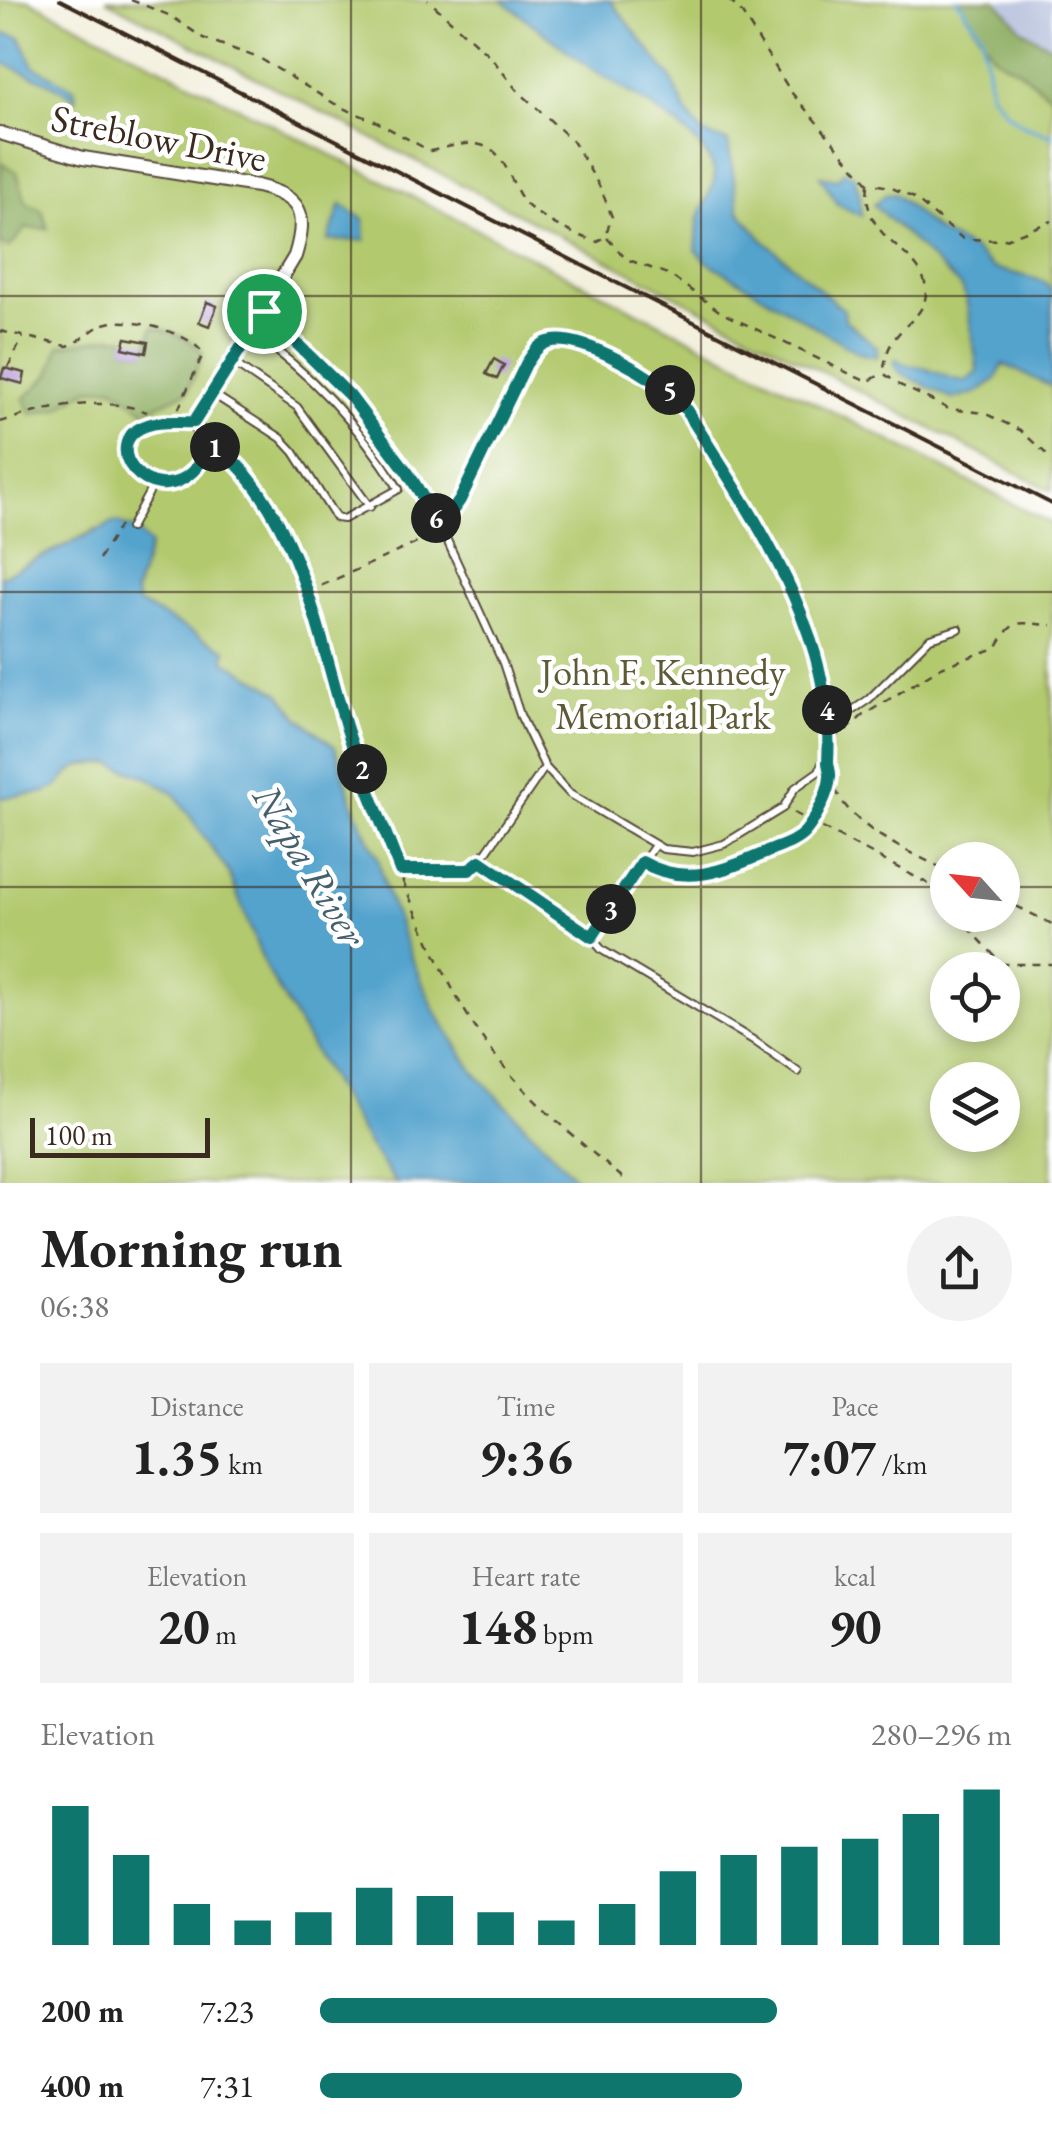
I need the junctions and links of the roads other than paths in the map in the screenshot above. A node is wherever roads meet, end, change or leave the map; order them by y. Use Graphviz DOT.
graph roads {
  1 [pos="0,133"];
  2 [pos="264,311"];
  3 [pos="251,332"];
  4 [pos="232,362"];
  5 [pos="212,394"];
  6 [pos="194,422"];
  7 [pos="153,484"];
  8 [pos="370,507"];
  9 [pos="130,528"];
  10 [pos="959,629"];
  11 [pos="545,767"];
  12 [pos="655,844"];
  13 [pos="592,937"];
  14 [pos="798,1072"];
  1 -- 2 [label="street, Streblow Drive"];
  2 -- 3 [label="street, Streblow Drive"];
  2 -- 11 [label="lane"];
  3 -- 4 [label="street, Streblow Drive"];
  3 -- 8 [label="lane"];
  4 -- 5 [label="street, Streblow Drive"];
  4 -- 8 [label="lane"];
  5 -- 6 [label="street, Streblow Drive"];
  5 -- 8 [label="lane"];
  6 -- 7 [label="street"];
  6 -- 7 [label="street"];
  7 -- 9 [label="lane"];
  10 -- 12 [label="lane"];
  11 -- 12 [label="lane"];
  11 -- 13 [label="lane"];
  12 -- 13 [label="lane"];
  13 -- 14 [label="lane"];
}
